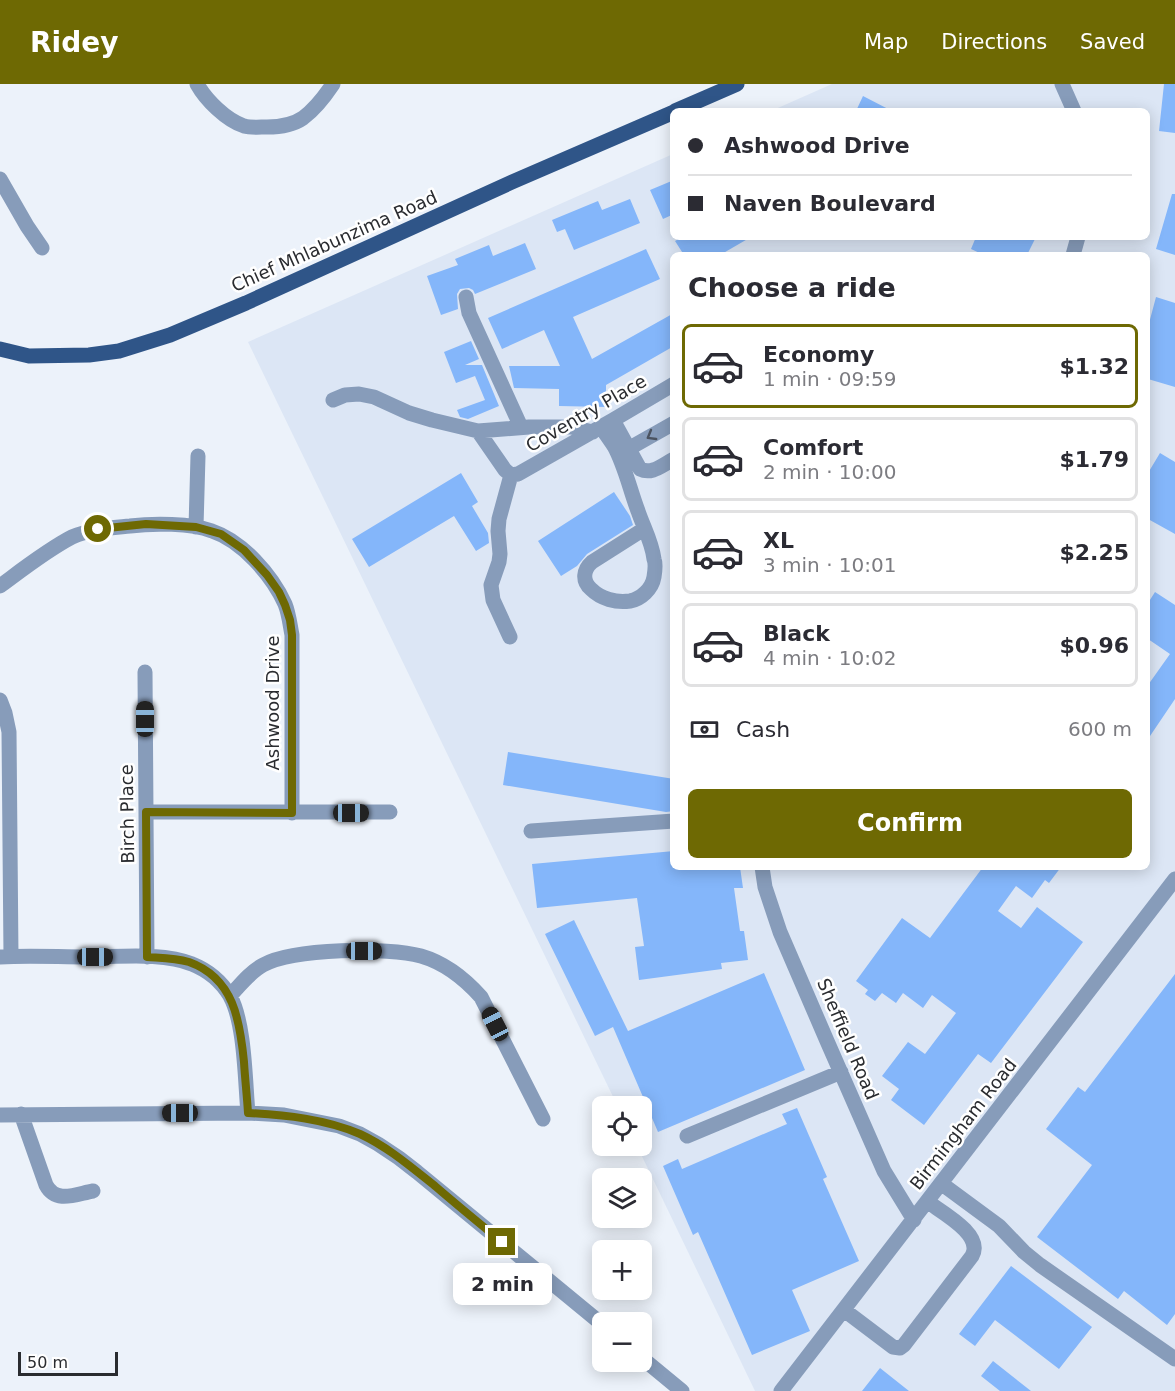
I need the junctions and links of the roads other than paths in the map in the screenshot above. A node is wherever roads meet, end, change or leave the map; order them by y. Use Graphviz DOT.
graph roads {
  1 [pos="197,84"];
  2 [pos="333,84"];
  3 [pos="737,84"];
  4 [pos="1062,84"];
  5 [pos="681,108"];
  6 [pos="1073,108"];
  7 [pos="670,113"];
  8 [pos="0,179"];
  9 [pos="42,248"];
  10 [pos="466,297"];
  11 [pos="0,349"];
  12 [pos="670,386"];
  13 [pos="333,400"];
  14 [pos="670,425"];
  15 [pos="521,427"];
  16 [pos="602,427"];
  17 [pos="478,431"];
  18 [pos="628,449"];
  19 [pos="198,456"];
  20 [pos="670,461"];
  21 [pos="514,475"];
  22 [pos="196,527"];
  23 [pos="644,529"];
  24 [pos="0,586"];
  25 [pos="510,637"];
  26 [pos="145,672"];
  27 [pos="2,708"];
  28 [pos="146,812"];
  29 [pos="390,812"];
  30 [pos="292,813"];
  31 [pos="670,821"];
  32 [pos="4,831"];
  33 [pos="531,831"];
  34 [pos="762,870"];
  35 [pos="1175,879"];
  36 [pos="5,956"];
  37 [pos="147,957"];
  38 [pos="230,996"];
  39 [pos="841,1072"];
  40 [pos="248,1113"];
  41 [pos="0,1114"];
  42 [pos="21,1114"];
  43 [pos="543,1119"];
  44 [pos="687,1136"];
  45 [pos="942,1184"];
  46 [pos="93,1191"];
  47 [pos="928,1202"];
  48 [pos="914,1220"];
  49 [pos="844,1310"];
  50 [pos="592,1316"];
  51 [pos="1175,1359"];
  52 [pos="652,1366"];
  53 [pos="682,1391"];
  54 [pos="782,1391"];
  1 -- 2 [label="street"];
  3 -- 5 [label="main road, Chief Mhlabunzima Road"];
  4 -- 6 [label="street"];
  7 -- 11 [label="main road, Chief Mhlabunzima Road"];
  8 -- 9 [label="street"];
  10 -- 15 [label="street"];
  12 -- 16 [label="street, Coventry Place"];
  13 -- 17 [label="street"];
  14 -- 18 [label="street, one-way"];
  15 -- 16 [label="street"];
  15 -- 17 [label="street"];
  16 -- 18 [label="street"];
  16 -- 21 [label="street, Coventry Place"];
  16 -- 23 [label="street"];
  17 -- 21 [label="street"];
  18 -- 20 [label="street"];
  19 -- 22 [label="street"];
  21 -- 25 [label="street"];
  22 -- 24 [label="street, Ashwood Drive"];
  22 -- 30 [label="street, Ashwood Drive"];
  23 -- 23 [label="street"];
  26 -- 28 [label="street, Birch Place"];
  27 -- 32 [label="street"];
  28 -- 30 [label="street"];
  28 -- 37 [label="street, Birch Place"];
  29 -- 30 [label="street"];
  31 -- 33 [label="street"];
  32 -- 36 [label="street"];
  34 -- 39 [label="street, Sheffield Road"];
  35 -- 45 [label="street, Birmingham Road"];
  36 -- 37 [label="street"];
  37 -- 38 [label="street"];
  38 -- 40 [label="street"];
  38 -- 43 [label="street"];
  39 -- 44 [label="street"];
  39 -- 48 [label="street, Sheffield Road"];
  40 -- 42 [label="street"];
  40 -- 50 [label="street"];
  41 -- 42 [label="street"];
  42 -- 46 [label="street"];
  45 -- 47 [label="street, Birmingham Road"];
  45 -- 51 [label="street"];
  47 -- 48 [label="street, Birmingham Road"];
  47 -- 49 [label="street"];
  48 -- 49 [label="street, Birmingham Road"];
  49 -- 54 [label="street, Birmingham Road"];
  52 -- 53 [label="street"];
}
